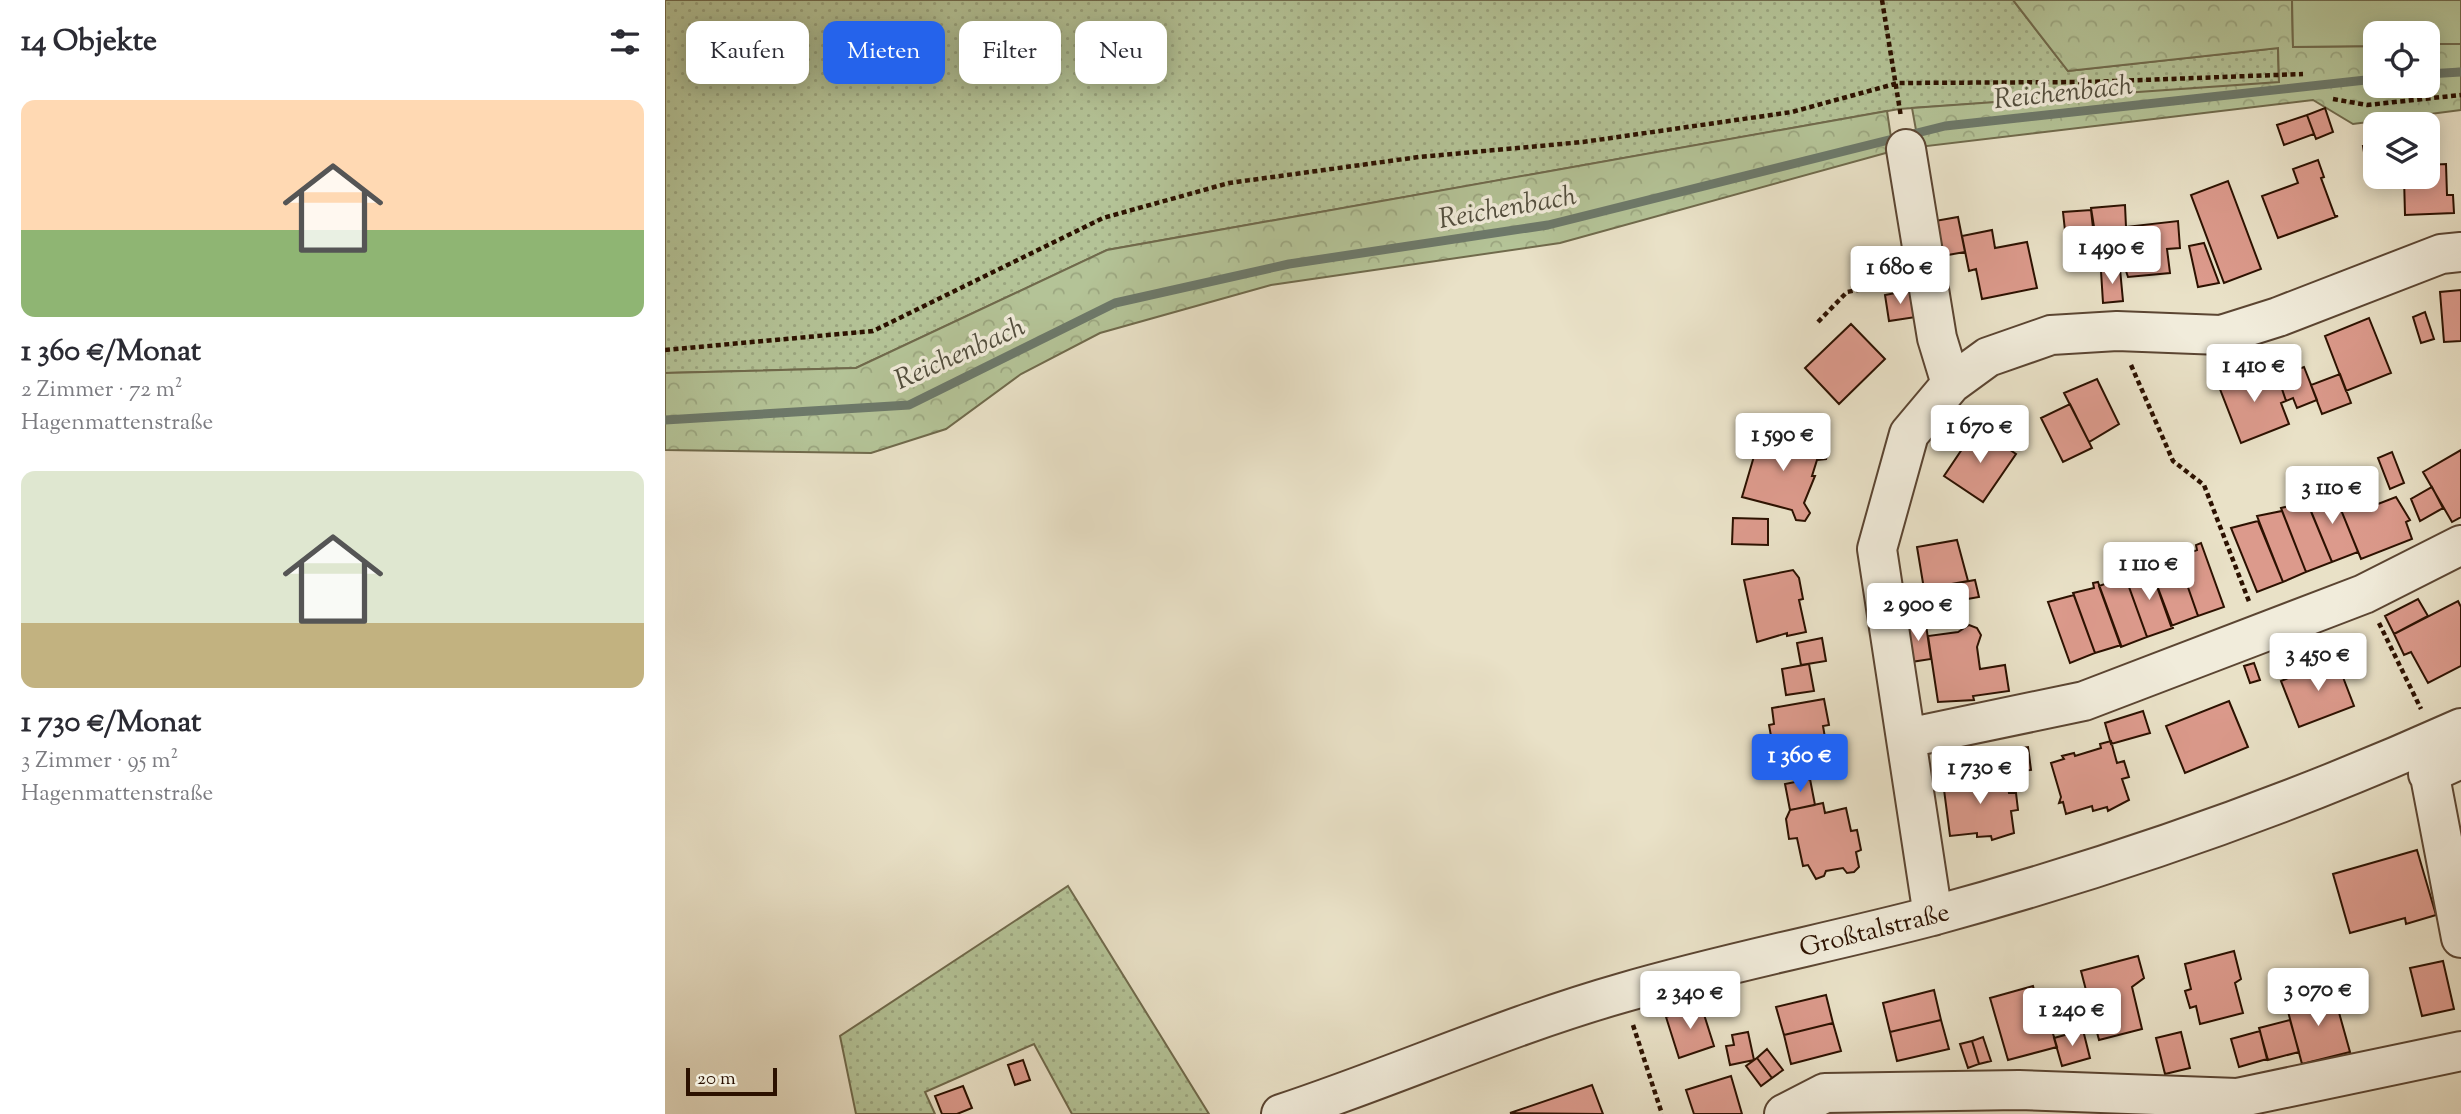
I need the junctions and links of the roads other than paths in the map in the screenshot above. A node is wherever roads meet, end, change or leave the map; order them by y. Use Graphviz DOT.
graph roads {
  1 [pos="1906,149"];
  2 [pos="2461,252"];
  3 [pos="1951,384"];
  4 [pos="2461,545"];
  5 [pos="2461,728"];
  6 [pos="1907,738"];
  7 [pos="2438,759"];
  8 [pos="1933,916"];
  9 [pos="2461,938"];
  10 [pos="2461,1051"];
  11 [pos="1376,1099"];
  12 [pos="2239,1106"];
  13 [pos="1281,1114"];
  14 [pos="1784,1114"];
  1 -- 3 [label="street"];
  2 -- 3 [label="street"];
  3 -- 6 [label="street"];
  4 -- 6 [label="street"];
  5 -- 7 [label="street, Großtalstraße"];
  6 -- 8 [label="street"];
  7 -- 8 [label="street, Großtalstraße"];
  7 -- 9 [label="street"];
  8 -- 11 [label="street, Großtalstraße"];
  10 -- 12 [label="street"];
  11 -- 13 [label="street, Großtalstraße"];
  12 -- 14 [label="street"];
}
